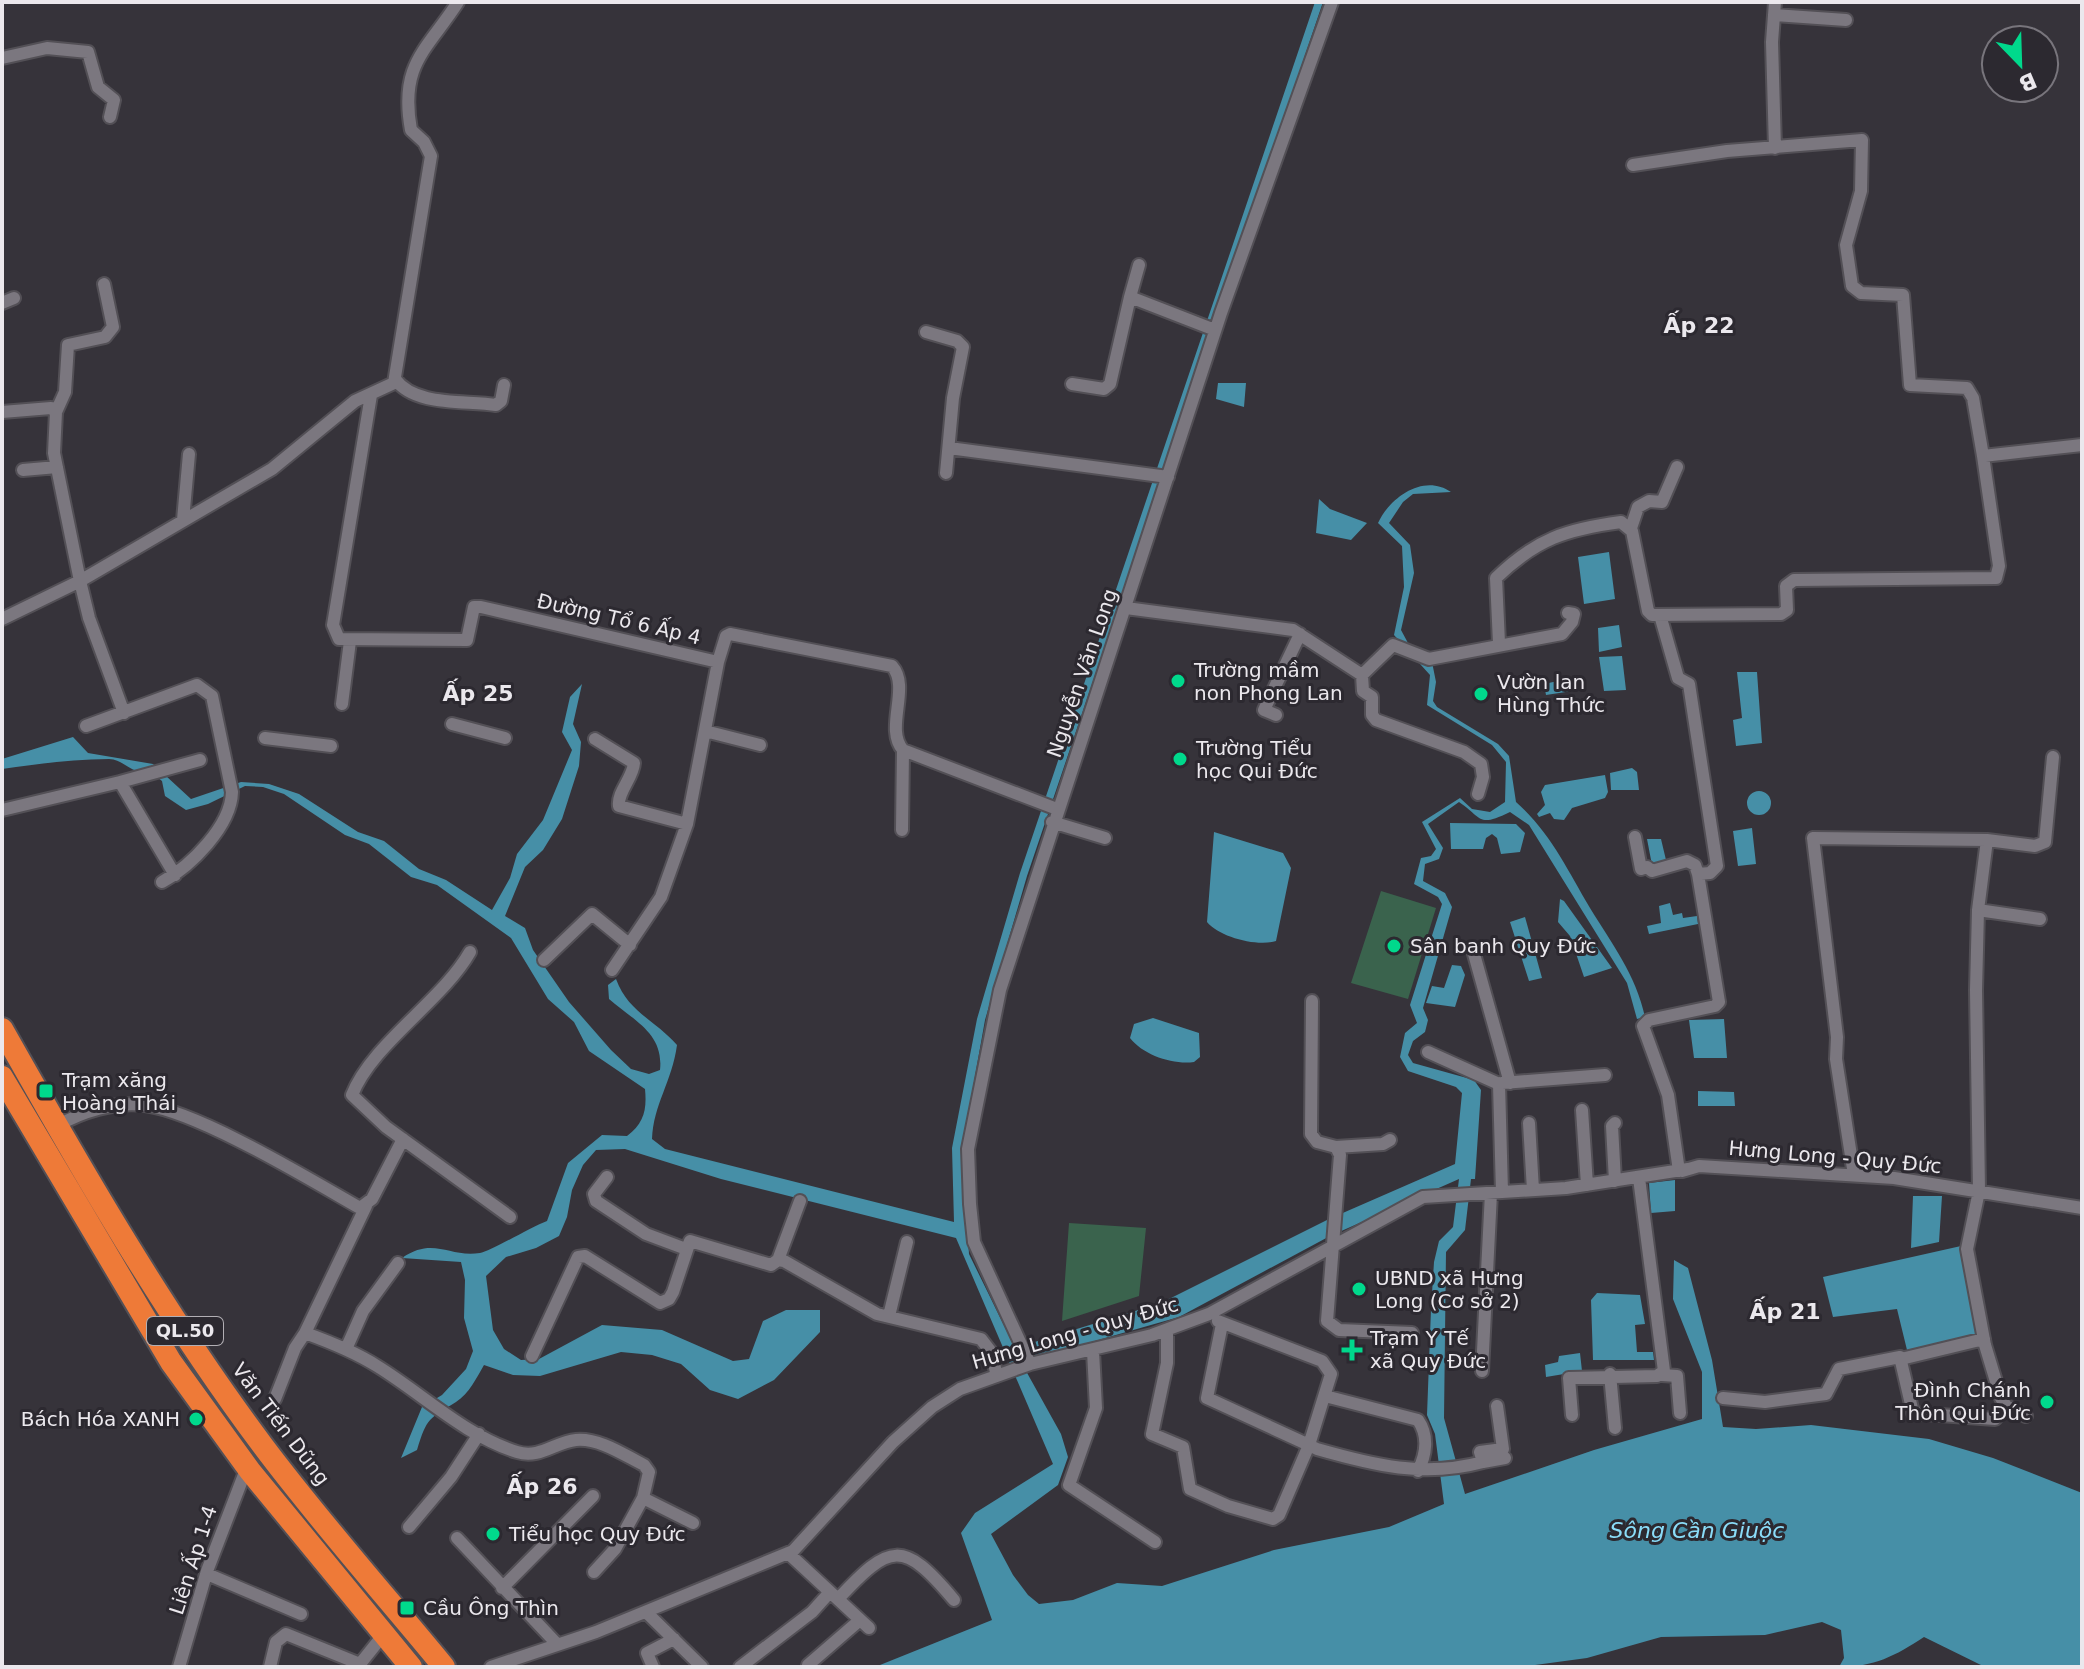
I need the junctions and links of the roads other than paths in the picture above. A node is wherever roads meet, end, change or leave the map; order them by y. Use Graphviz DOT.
graph roads {
  1 [pos="458,2"];
  2 [pos="1332,2"];
  3 [pos="1774,8"];
  4 [pos="1846,20"];
  5 [pos="2,58"];
  6 [pos="110,117"];
  7 [pos="1775,148"];
  8 [pos="1633,165"];
  9 [pos="1139,265"];
  10 [pos="104,284"];
  11 [pos="1130,297"];
  12 [pos="1215,330"];
  13 [pos="926,332"];
  14 [pos="395,379"];
  15 [pos="1072,384"];
  16 [pos="504,385"];
  17 [pos="371,395"];
  18 [pos="2,412"];
  19 [pos="56,412"];
  20 [pos="2082,445"];
  21 [pos="949,448"];
  22 [pos="189,454"];
  23 [pos="1983,456"];
  24 [pos="57,467"];
  25 [pos="1677,467"];
  26 [pos="23,470"];
  27 [pos="946,473"];
  28 [pos="1168,477"];
  29 [pos="183,520"];
  30 [pos="1631,528"];
  31 [pos="80,581"];
  32 [pos="1126,608"];
  33 [pos="1568,613"];
  34 [pos="1660,615"];
  35 [pos="2,619"];
  36 [pos="1300,634"];
  37 [pos="350,641"];
  38 [pos="1499,643"];
  39 [pos="718,662"];
  40 [pos="1362,675"];
  41 [pos="342,704"];
  42 [pos="124,713"];
  43 [pos="1276,715"];
  44 [pos="452,724"];
  45 [pos="86,726"];
  46 [pos="705,731"];
  47 [pos="265,738"];
  48 [pos="505,738"];
  49 [pos="595,739"];
  50 [pos="760,745"];
  51 [pos="331,746"];
  52 [pos="903,750"];
  53 [pos="2053,757"];
  54 [pos="200,760"];
  55 [pos="120,782"];
  56 [pos="1478,794"];
  57 [pos="2,810"];
  58 [pos="1054,816"];
  59 [pos="687,824"];
  60 [pos="902,830"];
  61 [pos="1635,837"];
  62 [pos="1105,838"];
  63 [pos="1987,840"];
  64 [pos="1698,874"];
  65 [pos="175,875"];
  66 [pos="162,882"];
  67 [pos="1978,910"];
  68 [pos="2040,919"];
  69 [pos="630,945"];
  70 [pos="470,952"];
  71 [pos="1474,954"];
  72 [pos="544,960"];
  73 [pos="612,970"];
  74 [pos="1312,1001"];
  75 [pos="2,1029"];
  76 [pos="1428,1052"];
  77 [pos="1605,1075"];
  78 [pos="2,1077"];
  79 [pos="1504,1083"];
  80 [pos="1582,1110"];
  81 [pos="1529,1123"];
  82 [pos="1615,1123"];
  83 [pos="57,1126"];
  84 [pos="403,1139"];
  85 [pos="1390,1140"];
  86 [pos="1336,1147"];
  87 [pos="1684,1170"];
  88 [pos="1854,1175"];
  89 [pos="607,1177"];
  90 [pos="1639,1178"];
  91 [pos="1615,1181"];
  92 [pos="1587,1185"];
  93 [pos="1533,1190"];
  94 [pos="1979,1191"];
  95 [pos="1496,1193"];
  96 [pos="800,1201"];
  97 [pos="366,1206"];
  98 [pos="2082,1208"];
  99 [pos="510,1217"];
  100 [pos="907,1242"];
  101 [pos="1336,1244"];
  102 [pos="686,1249"];
  103 [pos="778,1260"];
  104 [pos="398,1263"];
  105 [pos="1209,1314"];
  106 [pos="889,1316"];
  107 [pos="1222,1324"];
  108 [pos="1167,1330"];
  109 [pos="305,1333"];
  110 [pos="1412,1333"];
  111 [pos="1984,1339"];
  112 [pos="346,1349"];
  113 [pos="1093,1351"];
  114 [pos="532,1356"];
  115 [pos="1901,1359"];
  116 [pos="1028,1365"];
  117 [pos="1482,1371"];
  118 [pos="1610,1374"];
  119 [pos="1662,1375"];
  120 [pos="997,1376"];
  121 [pos="1325,1396"];
  122 [pos="1723,1398"];
  123 [pos="275,1399"];
  124 [pos="1497,1406"];
  125 [pos="2006,1406"];
  126 [pos="1680,1413"];
  127 [pos="1572,1415"];
  128 [pos="2026,1416"];
  129 [pos="1615,1428"];
  130 [pos="479,1434"];
  131 [pos="1309,1445"];
  132 [pos="1505,1458"];
  133 [pos="1483,1462"];
  134 [pos="247,1467"];
  135 [pos="1418,1471"];
  136 [pos="593,1496"];
  137 [pos="643,1498"];
  138 [pos="693,1523"];
  139 [pos="409,1527"];
  140 [pos="457,1538"];
  141 [pos="1155,1542"];
  142 [pos="788,1553"];
  143 [pos="594,1572"];
  144 [pos="207,1574"];
  145 [pos="502,1588"];
  146 [pos="834,1596"];
  147 [pos="954,1600"];
  148 [pos="646,1612"];
  149 [pos="301,1614"];
  150 [pos="384,1634"];
  151 [pos="674,1639"];
  152 [pos="557,1644"];
  153 [pos="808,1665"];
  154 [pos="363,1666"];
  155 [pos="179,1667"];
  156 [pos="270,1667"];
  157 [pos="411,1667"];
  158 [pos="444,1667"];
  159 [pos="491,1667"];
  160 [pos="653,1667"];
  161 [pos="702,1667"];
  162 [pos="740,1667"];
  1 -- 14 [label="street"];
  2 -- 12 [label="street, Nguyễn Văn Long"];
  3 -- 4 [label="street"];
  3 -- 7 [label="street"];
  5 -- 6 [label="street"];
  7 -- 8 [label="street"];
  7 -- 23 [label="street"];
  9 -- 11 [label="street"];
  10 -- 19 [label="street"];
  11 -- 12 [label="street"];
  11 -- 15 [label="street"];
  12 -- 28 [label="street, Nguyễn Văn Long"];
  13 -- 21 [label="street"];
  14 -- 16 [label="street"];
  14 -- 17 [label="street"];
  17 -- 29 [label="street"];
  17 -- 37 [label="street"];
  18 -- 19 [label="street"];
  19 -- 24 [label="street"];
  20 -- 23 [label="street"];
  21 -- 27 [label="street"];
  21 -- 28 [label="street"];
  22 -- 29 [label="street"];
  23 -- 34 [label="street"];
  24 -- 26 [label="street"];
  24 -- 31 [label="street"];
  25 -- 30 [label="street"];
  28 -- 32 [label="street, Nguyễn Văn Long"];
  29 -- 31 [label="street"];
  30 -- 34 [label="street"];
  30 -- 38 [label="street"];
  31 -- 35 [label="street"];
  31 -- 42 [label="street"];
  32 -- 36 [label="street"];
  32 -- 58 [label="street, Nguyễn Văn Long"];
  33 -- 38 [label="street"];
  34 -- 64 [label="street"];
  36 -- 40 [label="street"];
  36 -- 43 [label="street"];
  37 -- 39 [label="street, Đường Tổ 6 Ấp 4"];
  37 -- 41 [label="street"];
  38 -- 40 [label="street"];
  39 -- 46 [label="street"];
  39 -- 52 [label="street, Đường Tổ 6 Ấp 4"];
  40 -- 56 [label="street"];
  42 -- 45 [label="street"];
  42 -- 65 [label="street"];
  44 -- 48 [label="street"];
  46 -- 50 [label="street"];
  46 -- 59 [label="street"];
  47 -- 51 [label="street"];
  49 -- 59 [label="street"];
  52 -- 58 [label="street"];
  52 -- 60 [label="street"];
  53 -- 63 [label="street"];
  54 -- 55 [label="street"];
  55 -- 57 [label="street"];
  55 -- 65 [label="street"];
  58 -- 62 [label="street"];
  58 -- 116 [label="street, Nguyễn Văn Long"];
  59 -- 69 [label="street"];
  61 -- 64 [label="street"];
  63 -- 67 [label="street"];
  63 -- 88 [label="street"];
  64 -- 87 [label="street"];
  65 -- 66 [label="street"];
  67 -- 68 [label="street"];
  67 -- 94 [label="street"];
  69 -- 72 [label="street"];
  69 -- 73 [label="street"];
  70 -- 84 [label="street"];
  71 -- 79 [label="street"];
  74 -- 86 [label="street"];
  75 -- 83 [label="highway, Văn Tiến Dũng / QL.50"];
  76 -- 79 [label="street"];
  77 -- 79 [label="street"];
  78 -- 134 [label="highway, QL.50"];
  79 -- 95 [label="street"];
  80 -- 92 [label="street"];
  81 -- 93 [label="street"];
  82 -- 91 [label="street"];
  83 -- 97 [label="street"];
  83 -- 158 [label="highway, Văn Tiến Dũng / QL.50"];
  84 -- 97 [label="street"];
  84 -- 99 [label="street"];
  85 -- 86 [label="street"];
  86 -- 101 [label="street"];
  87 -- 88 [label="street, Hưng Long - Quy Đức"];
  87 -- 90 [label="street, Hưng Long - Quy Đức"];
  88 -- 94 [label="street, Hưng Long - Quy Đức"];
  89 -- 102 [label="street"];
  90 -- 91 [label="street, Hưng Long - Quy Đức"];
  90 -- 119 [label="street"];
  91 -- 92 [label="street, Hưng Long - Quy Đức"];
  92 -- 93 [label="street, Hưng Long - Quy Đức"];
  93 -- 95 [label="street, Hưng Long - Quy Đức"];
  94 -- 98 [label="street, Hưng Long - Quy Đức"];
  94 -- 111 [label="street"];
  95 -- 101 [label="street, Hưng Long - Quy Đức"];
  95 -- 117 [label="street"];
  96 -- 103 [label="street"];
  97 -- 109 [label="street"];
  100 -- 106 [label="street"];
  101 -- 105 [label="street, Hưng Long - Quy Đức"];
  101 -- 110 [label="street"];
  102 -- 103 [label="street"];
  102 -- 114 [label="street"];
  103 -- 106 [label="street"];
  104 -- 112 [label="street"];
  105 -- 107 [label="street"];
  105 -- 108 [label="street, Hưng Long - Quy Đức"];
  106 -- 120 [label="street"];
  107 -- 121 [label="street"];
  107 -- 131 [label="street"];
  108 -- 113 [label="street, Hưng Long - Quy Đức"];
  108 -- 131 [label="street"];
  109 -- 112 [label="street"];
  109 -- 123 [label="street"];
  111 -- 115 [label="street"];
  111 -- 125 [label="street"];
  112 -- 130 [label="street"];
  113 -- 116 [label="street, Hưng Long - Quy Đức"];
  113 -- 141 [label="street"];
  115 -- 122 [label="street"];
  115 -- 125 [label="street"];
  116 -- 120 [label="street, Hưng Long - Quy Đức"];
  118 -- 119 [label="street"];
  118 -- 127 [label="street"];
  118 -- 129 [label="street"];
  119 -- 126 [label="street"];
  120 -- 142 [label="street, Hưng Long - Quy Đức"];
  121 -- 131 [label="street"];
  121 -- 135 [label="street"];
  124 -- 133 [label="street"];
  125 -- 128 [label="street"];
  130 -- 137 [label="street"];
  130 -- 139 [label="street"];
  131 -- 135 [label="street"];
  132 -- 133 [label="street"];
  133 -- 135 [label="street"];
  134 -- 144 [label="street, Liên Ấp 1-4"];
  134 -- 150 [label="highway, QL.50"];
  136 -- 145 [label="street"];
  137 -- 138 [label="street"];
  137 -- 143 [label="street"];
  140 -- 145 [label="street"];
  142 -- 146 [label="street"];
  142 -- 148 [label="street, Hưng Long - Quy Đức"];
  144 -- 149 [label="street"];
  144 -- 155 [label="street, Liên Ấp 1-4"];
  145 -- 152 [label="street"];
  146 -- 147 [label="street"];
  146 -- 153 [label="street"];
  146 -- 162 [label="street"];
  148 -- 151 [label="street"];
  148 -- 152 [label="street, Hưng Long - Quy Đức"];
  150 -- 154 [label="street"];
  150 -- 157 [label="highway, QL.50"];
  151 -- 160 [label="street"];
  151 -- 161 [label="street"];
  152 -- 159 [label="street, Hưng Long - Quy Đức"];
  154 -- 156 [label="street"];
}
